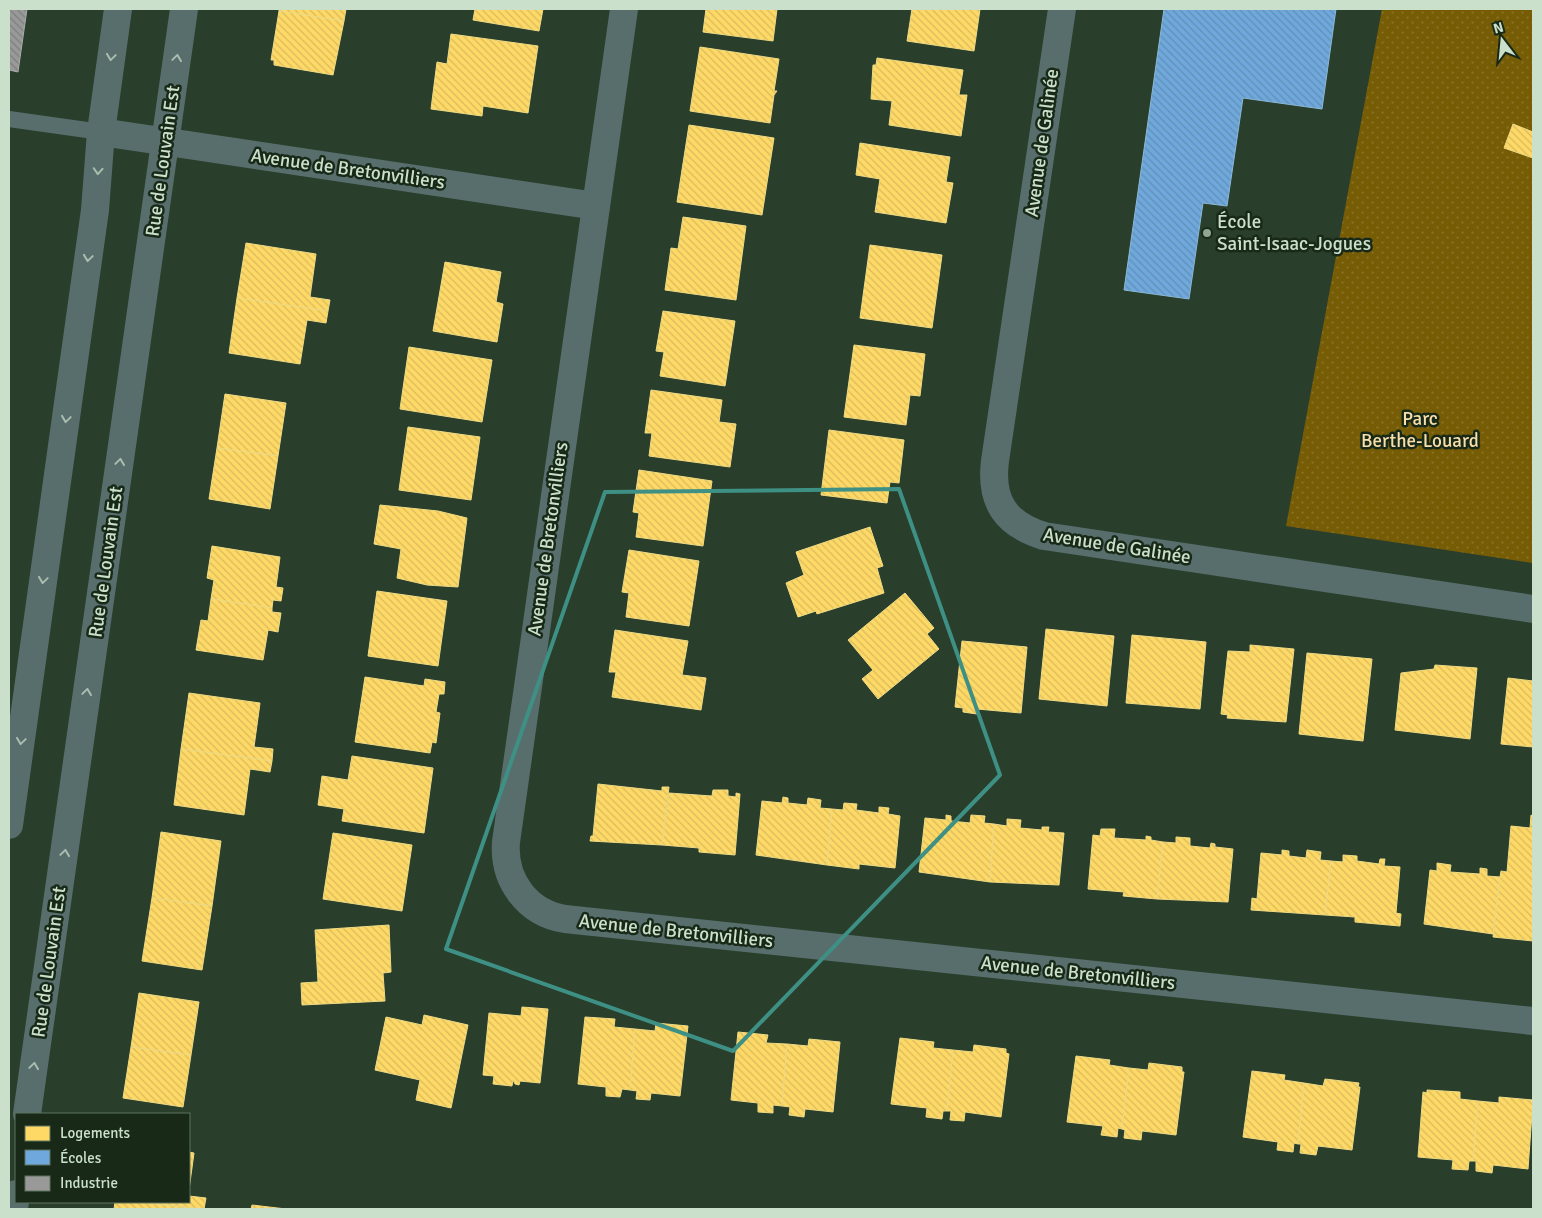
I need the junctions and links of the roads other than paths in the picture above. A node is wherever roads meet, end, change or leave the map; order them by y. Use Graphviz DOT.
graph roads {
  1 [pos="118,9"];
  2 [pos="184,9"];
  3 [pos="624,9"];
  4 [pos="1062,9"];
  5 [pos="9,119"];
  6 [pos="100,132"];
  7 [pos="166,141"];
  8 [pos="596,206"];
  9 [pos="1533,609"];
  10 [pos="9,825"];
  11 [pos="1533,1021"];
  12 [pos="28,1113"];
  1 -- 6 [label="street, one-way"];
  7 -- 2 [label="street, Rue de Louvain Est, one-way"];
  3 -- 8 [label="street, Avenue de Bretonvilliers"];
  4 -- 9 [label="street, Avenue de Galinée"];
  5 -- 6 [label="lane"];
  6 -- 7 [label="street, Avenue de Bretonvilliers"];
  6 -- 10 [label="street, one-way"];
  7 -- 8 [label="street, Avenue de Bretonvilliers"];
  12 -- 7 [label="street, Rue de Louvain Est, one-way"];
  8 -- 11 [label="street, Avenue de Bretonvilliers"];
}
